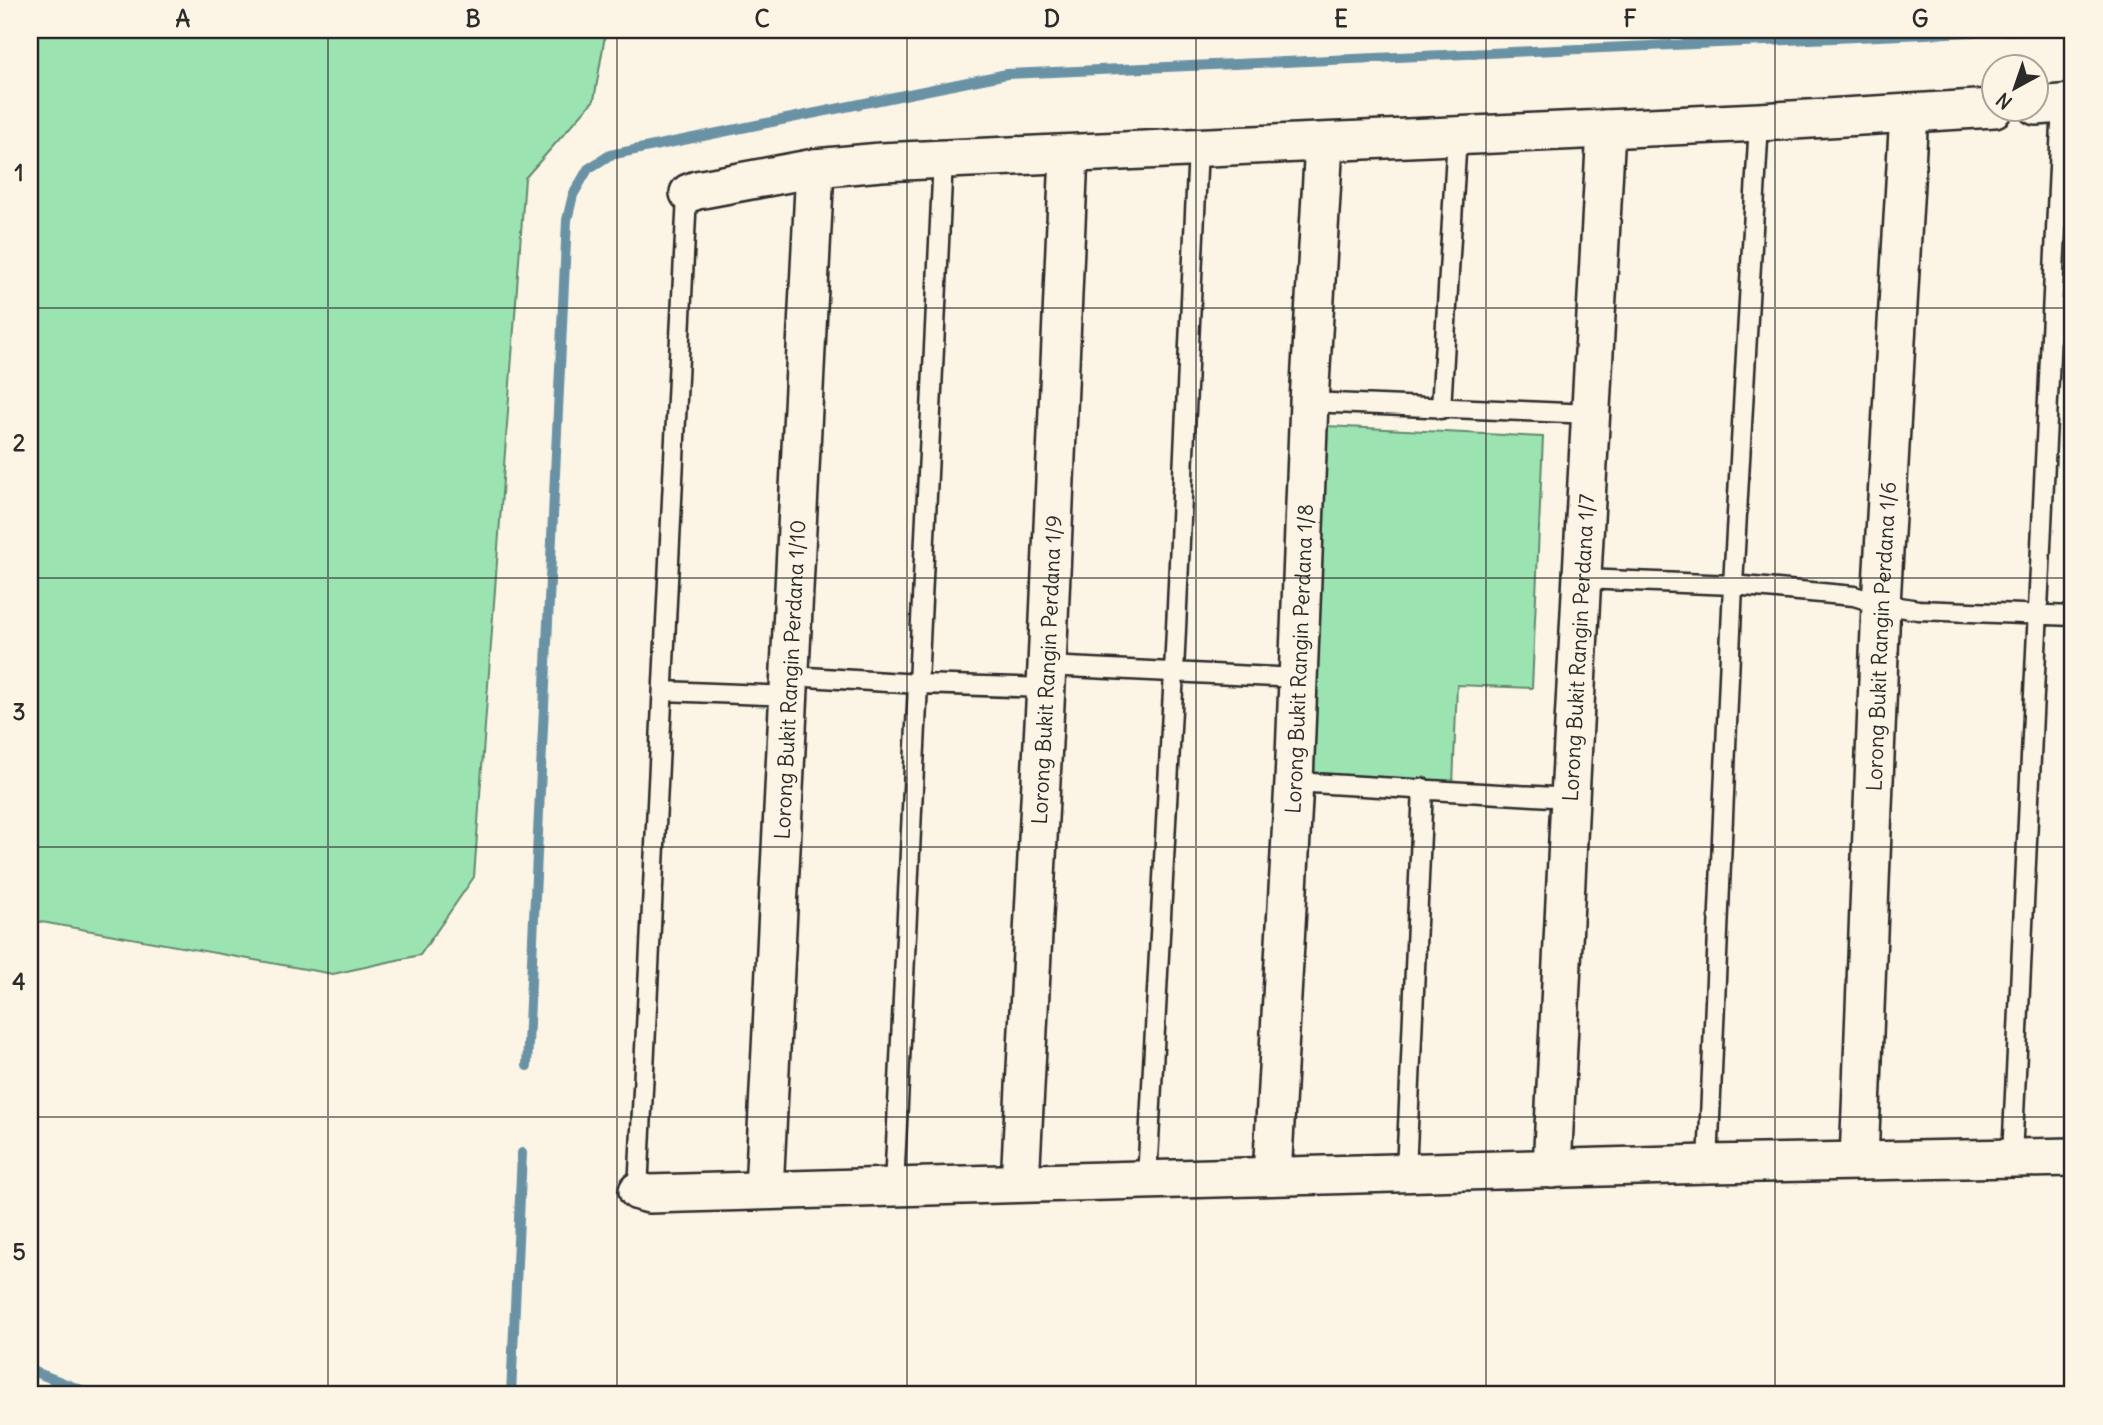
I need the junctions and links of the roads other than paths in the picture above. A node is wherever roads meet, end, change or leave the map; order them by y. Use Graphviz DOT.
graph roads {
  1 [pos="2057,105"];
  2 [pos="1980,109"];
  3 [pos="1909,113"];
  4 [pos="1759,122"];
  5 [pos="1606,129"];
  6 [pos="1457,135"];
  7 [pos="1324,143"];
  8 [pos="1198,148"];
  9 [pos="1069,154"];
  10 [pos="943,159"];
  11 [pos="816,168"];
  12 [pos="689,193"];
  13 [pos="1309,402"];
  14 [pos="1441,409"];
  15 [pos="1591,414"];
  16 [pos="1582,579"];
  17 [pos="1733,586"];
  18 [pos="1881,604"];
  19 [pos="2038,614"];
  20 [pos="2073,616"];
  21 [pos="1174,672"];
  22 [pos="1046,677"];
  23 [pos="1297,678"];
  24 [pos="919,684"];
  25 [pos="791,686"];
  26 [pos="663,691"];
  27 [pos="1294,782"];
  28 [pos="1423,789"];
  29 [pos="1570,798"];
  30 [pos="2012,1157"];
  31 [pos="2073,1157"];
  32 [pos="1859,1161"];
  33 [pos="1708,1164"];
  34 [pos="1552,1169"];
  35 [pos="1406,1172"];
  36 [pos="1272,1176"];
  37 [pos="1147,1179"];
  38 [pos="1020,1183"];
  39 [pos="894,1187"];
  40 [pos="764,1190"];
  41 [pos="638,1191"];
  1 -- 19 [label="lane"];
  2 -- 3 [label="street"];
  3 -- 4 [label="street"];
  3 -- 18 [label="street, Lorong Bukit Rangin Perdana 1/6"];
  4 -- 5 [label="street"];
  4 -- 17 [label="lane"];
  5 -- 6 [label="street"];
  5 -- 15 [label="street, Lorong Bukit Rangin Perdana 1/7"];
  6 -- 7 [label="street"];
  6 -- 14 [label="lane"];
  7 -- 8 [label="street"];
  7 -- 13 [label="street, Lorong Bukit Rangin Perdana 1/8"];
  8 -- 9 [label="street"];
  8 -- 21 [label="lane"];
  9 -- 10 [label="street"];
  9 -- 22 [label="street, Lorong Bukit Rangin Perdana 1/9"];
  10 -- 11 [label="street"];
  10 -- 24 [label="lane"];
  11 -- 12 [label="street"];
  11 -- 25 [label="street, Lorong Bukit Rangin Perdana 1/10"];
  12 -- 26 [label="lane"];
  13 -- 14 [label="lane"];
  13 -- 23 [label="street, Lorong Bukit Rangin Perdana 1/8"];
  14 -- 15 [label="lane"];
  15 -- 16 [label="street, Lorong Bukit Rangin Perdana 1/7"];
  16 -- 17 [label="lane"];
  16 -- 29 [label="street, Lorong Bukit Rangin Perdana 1/7"];
  17 -- 18 [label="lane"];
  17 -- 33 [label="lane"];
  18 -- 19 [label="lane"];
  18 -- 32 [label="street, Lorong Bukit Rangin Perdana 1/6"];
  19 -- 20 [label="lane"];
  19 -- 30 [label="lane"];
  21 -- 22 [label="lane"];
  21 -- 23 [label="lane"];
  21 -- 37 [label="lane"];
  22 -- 24 [label="lane"];
  22 -- 38 [label="street, Lorong Bukit Rangin Perdana 1/9"];
  23 -- 27 [label="street, Lorong Bukit Rangin Perdana 1/8"];
  24 -- 25 [label="lane"];
  24 -- 39 [label="lane"];
  25 -- 26 [label="lane"];
  25 -- 40 [label="street, Lorong Bukit Rangin Perdana 1/10"];
  26 -- 41 [label="lane"];
  27 -- 28 [label="lane"];
  27 -- 36 [label="street, Lorong Bukit Rangin Perdana 1/8"];
  28 -- 29 [label="lane"];
  28 -- 35 [label="lane"];
  29 -- 34 [label="street, Lorong Bukit Rangin Perdana 1/7"];
  30 -- 31 [label="street"];
  30 -- 32 [label="street"];
  32 -- 33 [label="street"];
  33 -- 34 [label="street"];
  34 -- 35 [label="street"];
  35 -- 36 [label="street"];
  36 -- 37 [label="street"];
  37 -- 38 [label="street"];
  38 -- 39 [label="street"];
  39 -- 40 [label="street"];
  40 -- 41 [label="street"];
}
